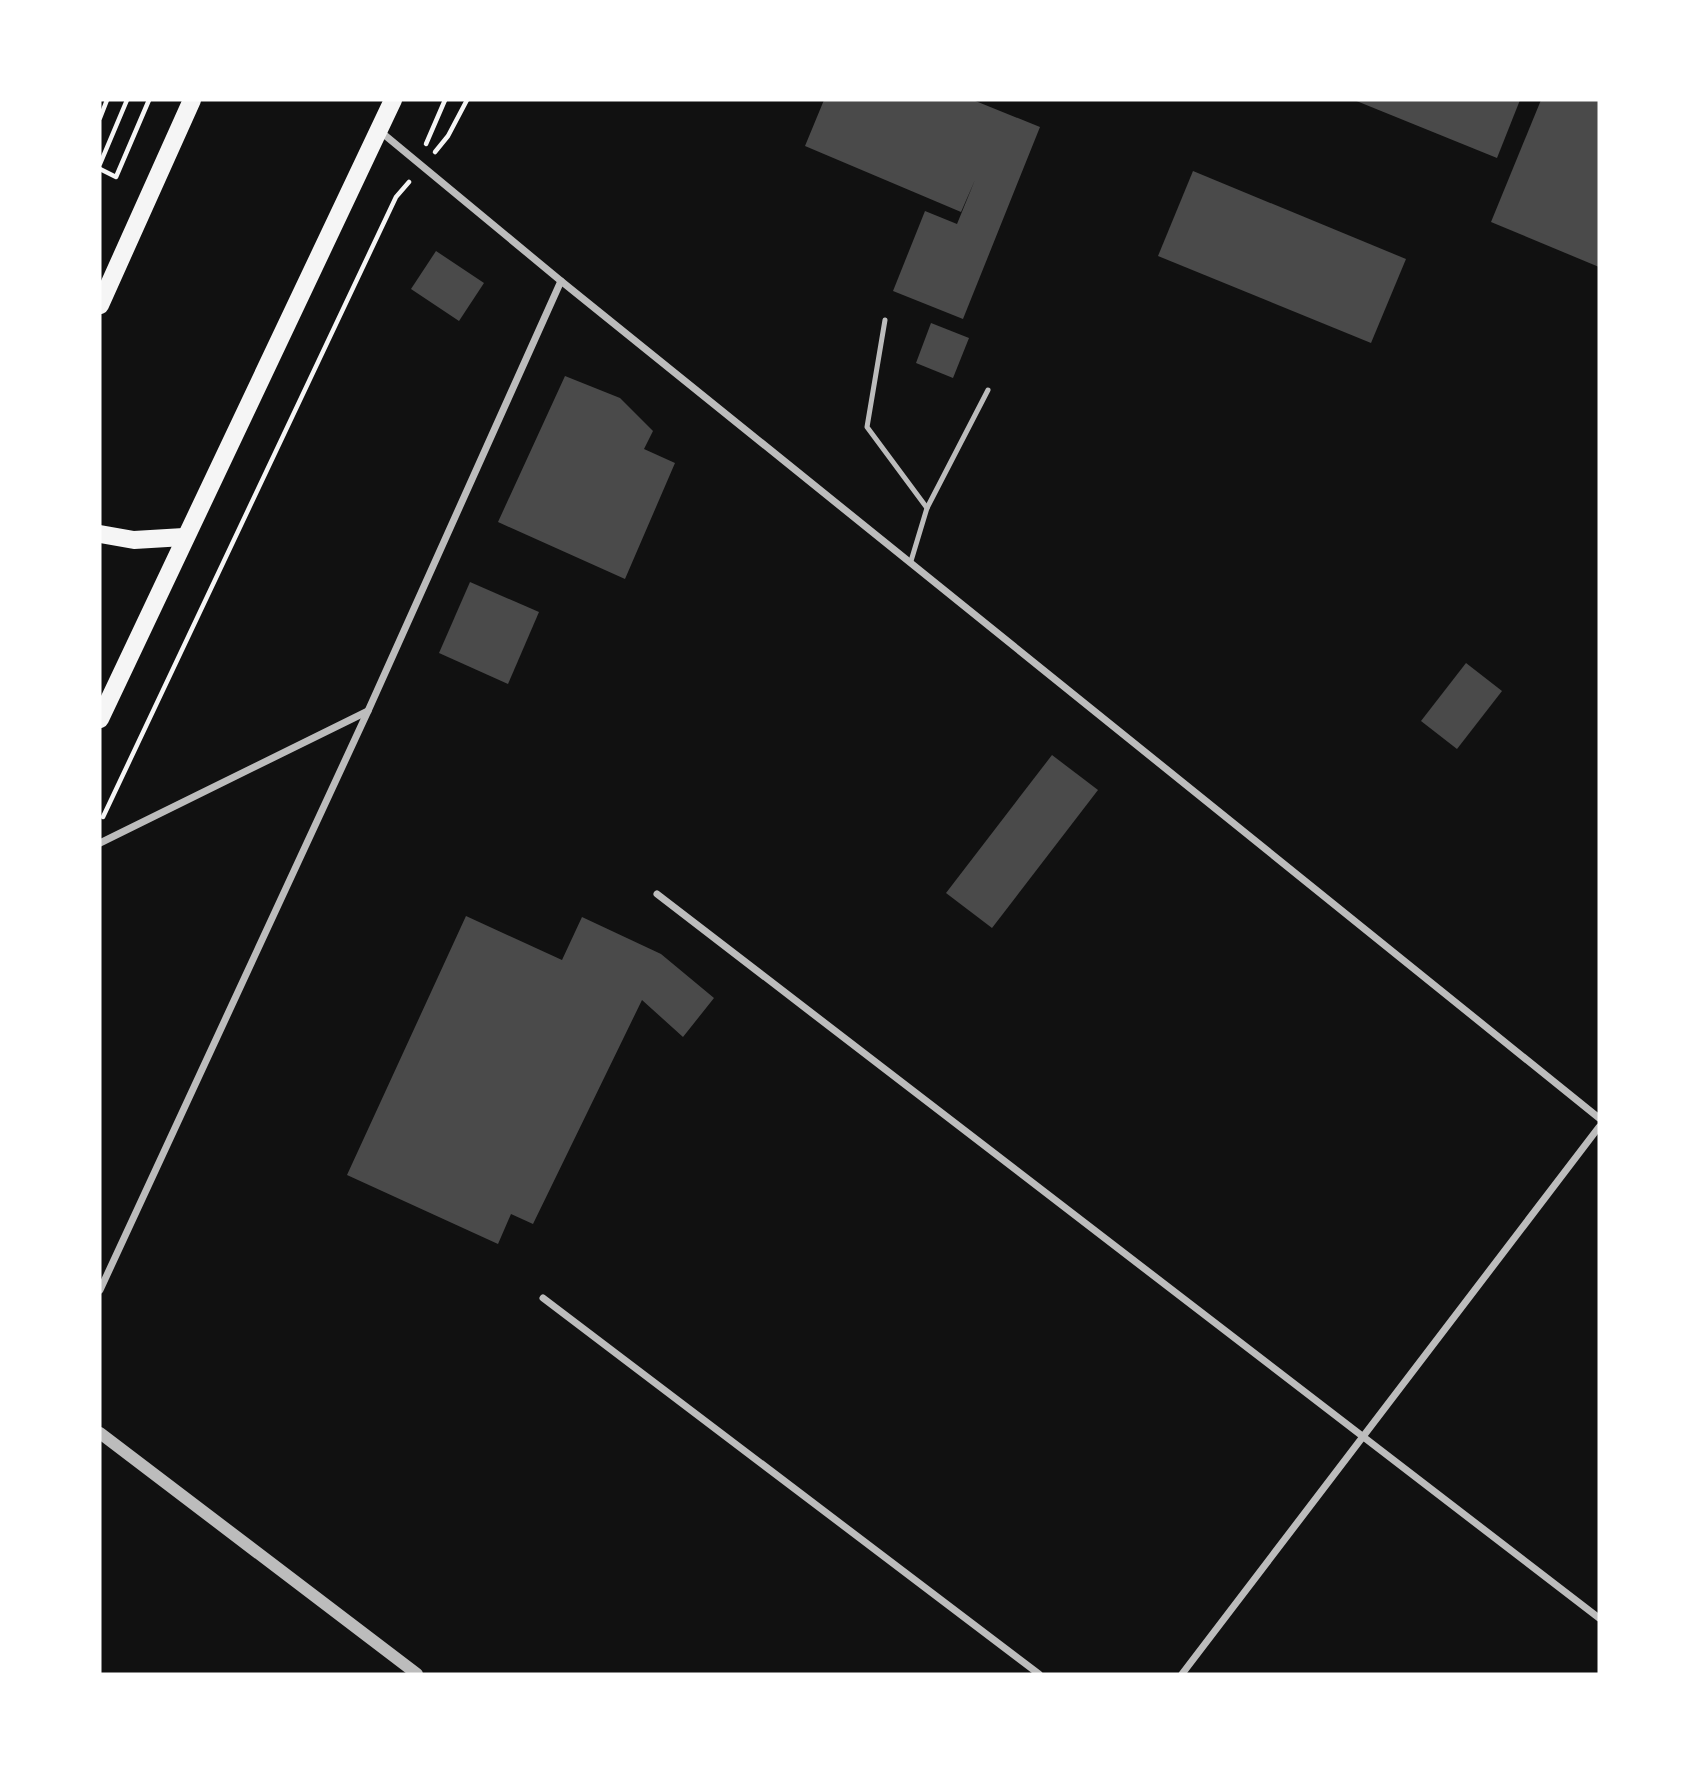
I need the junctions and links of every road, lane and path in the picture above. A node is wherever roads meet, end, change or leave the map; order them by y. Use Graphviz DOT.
graph roads {
  1 [pos="107,100"];
  2 [pos="127,100"];
  3 [pos="149,100"];
  4 [pos="192,100"];
  5 [pos="393,100"];
  6 [pos="445,100"];
  7 [pos="467,100"];
  8 [pos="100,118"];
  9 [pos="379,130"];
  10 [pos="420,165"];
  11 [pos="100,167"];
  12 [pos="561,281"];
  13 [pos="100,305"];
  14 [pos="885,320"];
  15 [pos="988,390"];
  16 [pos="927,508"];
  17 [pos="100,534"];
  18 [pos="184,537"];
  19 [pos="911,561"];
  20 [pos="368,711"];
  21 [pos="100,719"];
  22 [pos="100,824"];
  23 [pos="100,843"];
  24 [pos="657,894"];
  25 [pos="1599,1118"];
  26 [pos="1599,1128"];
  27 [pos="100,1290"];
  28 [pos="543,1298"];
  29 [pos="100,1433"];
  30 [pos="1363,1437"];
  31 [pos="1599,1618"];
  32 [pos="417,1674"];
  33 [pos="1039,1674"];
  34 [pos="1182,1674"];
  1 -- 8 [label="path"];
  2 -- 11 [label="path"];
  3 -- 11 [label="path"];
  4 -- 13 [label="main road"];
  5 -- 9 [label="main road"];
  6 -- 10 [label="path"];
  7 -- 10 [label="path"];
  9 -- 10 [label="street"];
  9 -- 18 [label="main road"];
  10 -- 12 [label="street"];
  10 -- 22 [label="path"];
  12 -- 19 [label="street"];
  12 -- 20 [label="street"];
  14 -- 16 [label="lane"];
  15 -- 16 [label="lane"];
  16 -- 19 [label="lane"];
  17 -- 18 [label="main road"];
  18 -- 21 [label="main road"];
  19 -- 25 [label="street"];
  20 -- 23 [label="street"];
  20 -- 27 [label="street"];
  24 -- 30 [label="street"];
  26 -- 30 [label="street"];
  28 -- 33 [label="street"];
  29 -- 32 [label="street"];
  30 -- 31 [label="street"];
  30 -- 34 [label="street"];
}
